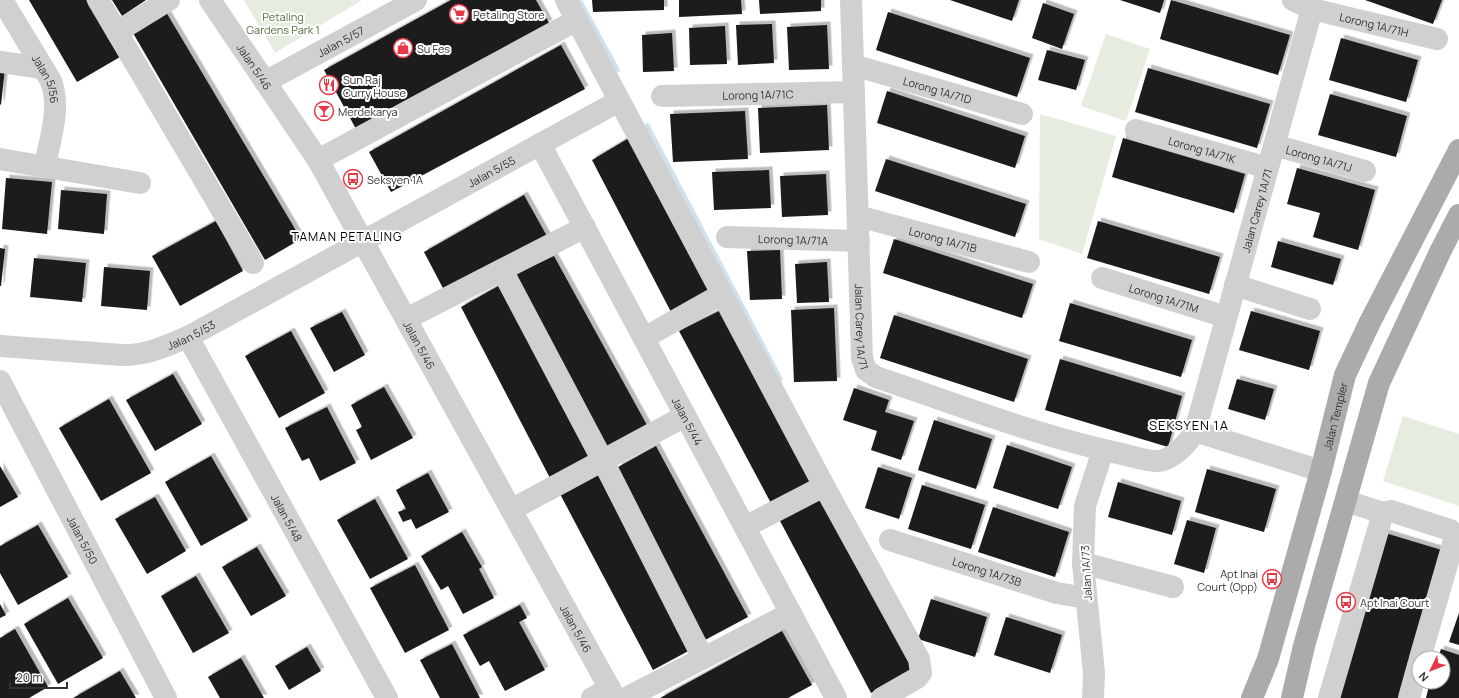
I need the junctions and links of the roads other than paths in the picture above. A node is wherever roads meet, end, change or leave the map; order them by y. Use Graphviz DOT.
graph roads {
  1 [pos="2,0"];
  2 [pos="98,0"];
  3 [pos="169,0"];
  4 [pos="210,0"];
  5 [pos="416,0"];
  6 [pos="566,0"];
  7 [pos="850,0"];
  8 [pos="1302,5"];
  9 [pos="576,20"];
  10 [pos="116,32"];
  11 [pos="1437,39"];
  12 [pos="0,62"];
  13 [pos="853,65"];
  14 [pos="42,68"];
  15 [pos="265,82"];
  16 [pos="854,92"];
  17 [pos="662,96"];
  18 [pos="619,101"];
  19 [pos="1022,114"];
  20 [pos="1136,130"];
  21 [pos="540,144"];
  22 [pos="1274,145"];
  23 [pos="1459,150"];
  24 [pos="0,159"];
  25 [pos="318,160"];
  26 [pos="44,166"];
  27 [pos="1268,168"];
  28 [pos="1365,171"];
  29 [pos="140,183"];
  30 [pos="1459,215"];
  31 [pos="858,216"];
  32 [pos="585,227"];
  33 [pos="727,238"];
  34 [pos="363,241"];
  35 [pos="859,241"];
  36 [pos="1029,262"];
  37 [pos="253,263"];
  38 [pos="502,270"];
  39 [pos="1102,278"];
  40 [pos="1235,285"];
  41 [pos="722,294"];
  42 [pos="1310,309"];
  43 [pos="1226,317"];
  44 [pos="406,319"];
  45 [pos="188,337"];
  46 [pos="644,338"];
  47 [pos="0,346"];
  48 [pos="0,381"];
  49 [pos="685,416"];
  50 [pos="1195,431"];
  51 [pos="1102,450"];
  52 [pos="603,461"];
  53 [pos="1321,471"];
  54 [pos="824,486"];
  55 [pos="1346,501"];
  56 [pos="512,510"];
  57 [pos="1383,513"];
  58 [pos="745,527"];
  59 [pos="890,540"];
  60 [pos="1083,563"];
  61 [pos="1173,588"];
  62 [pos="1086,598"];
  63 [pos="791,613"];
  64 [pos="1304,646"];
  65 [pos="1422,650"];
  66 [pos="703,658"];
  67 [pos="611,696"];
  68 [pos="166,698"];
  69 [pos="387,698"];
  70 [pos="836,698"];
  71 [pos="882,698"];
  72 [pos="1093,698"];
  73 [pos="1252,698"];
  74 [pos="1280,698"];
  75 [pos="1292,698"];
  76 [pos="1330,698"];
  1 -- 14 [label="street, Jalan 5/56"];
  2 -- 10 [label="street"];
  3 -- 10 [label="street"];
  4 -- 15 [label="street, Jalan 5/46"];
  5 -- 15 [label="street, Jalan 5/57"];
  6 -- 9 [label="street"];
  7 -- 13 [label="street, Jalan Carey 1A/71"];
  8 -- 11 [label="street, Lorong 1A/71H"];
  8 -- 22 [label="street, Jalan Carey 1A/71"];
  9 -- 18 [label="street"];
  9 -- 25 [label="street"];
  10 -- 37 [label="street"];
  12 -- 14 [label="street"];
  13 -- 16 [label="street, Jalan Carey 1A/71"];
  13 -- 19 [label="street, Lorong 1A/71D"];
  14 -- 26 [label="street, Jalan 5/56"];
  15 -- 25 [label="street, Jalan 5/46"];
  16 -- 17 [label="street, Lorong 1A/71C"];
  16 -- 31 [label="street, Jalan Carey 1A/71"];
  18 -- 21 [label="street, Jalan 5/55"];
  18 -- 41 [label="street"];
  20 -- 27 [label="street, Lorong 1A/71K"];
  21 -- 32 [label="street, Jalan 5/44"];
  21 -- 34 [label="street, Jalan 5/55"];
  22 -- 27 [label="street, Jalan Carey 1A/71"];
  22 -- 28 [label="street, Lorong 1A/71J"];
  23 -- 53 [label="main road, Jalan Templer"];
  24 -- 26 [label="street"];
  25 -- 34 [label="street, Jalan 5/46"];
  26 -- 29 [label="street"];
  27 -- 40 [label="street, Jalan Carey 1A/71"];
  30 -- 55 [label="main road"];
  31 -- 35 [label="street, Jalan Carey 1A/71"];
  31 -- 36 [label="street, Lorong 1A/71B"];
  32 -- 38 [label="street"];
  32 -- 46 [label="street, Jalan 5/44"];
  33 -- 35 [label="street, Lorong 1A/71A"];
  34 -- 44 [label="street, Jalan 5/46"];
  34 -- 45 [label="street, Jalan 5/53"];
  35 -- 51 [label="street, Jalan Carey 1A/71"];
  38 -- 44 [label="street"];
  38 -- 52 [label="street"];
  39 -- 43 [label="street, Lorong 1A/71M"];
  40 -- 42 [label="street"];
  40 -- 43 [label="street, Jalan Carey 1A/71"];
  41 -- 46 [label="street"];
  41 -- 54 [label="street"];
  43 -- 50 [label="street, Jalan Carey 1A/71"];
  44 -- 56 [label="street, Jalan 5/46"];
  45 -- 47 [label="street, Jalan 5/53"];
  45 -- 69 [label="street, Jalan 5/48"];
  46 -- 49 [label="street, Jalan 5/44"];
  48 -- 68 [label="street, Jalan 5/50"];
  49 -- 52 [label="street"];
  49 -- 58 [label="street, Jalan 5/44"];
  50 -- 51 [label="street, Jalan Carey 1A/71"];
  50 -- 53 [label="street"];
  51 -- 60 [label="street, Jalan 1A/73"];
  52 -- 56 [label="street"];
  52 -- 66 [label="street"];
  53 -- 73 [label="main road, Jalan Templer"];
  54 -- 58 [label="street"];
  54 -- 71 [label="street"];
  55 -- 57 [label="street"];
  55 -- 64 [label="main road"];
  56 -- 67 [label="street, Jalan 5/46"];
  57 -- 65 [label="street"];
  57 -- 76 [label="street"];
  58 -- 63 [label="street, Jalan 5/44"];
  59 -- 62 [label="street, Lorong 1A/73B"];
  60 -- 61 [label="street"];
  60 -- 62 [label="street, Jalan 1A/73"];
  62 -- 72 [label="street, Jalan 1A/73"];
  63 -- 66 [label="street"];
  63 -- 70 [label="street, Jalan 5/44"];
  64 -- 74 [label="main road"];
  64 -- 75 [label="main road"];
  66 -- 67 [label="street"];
}
